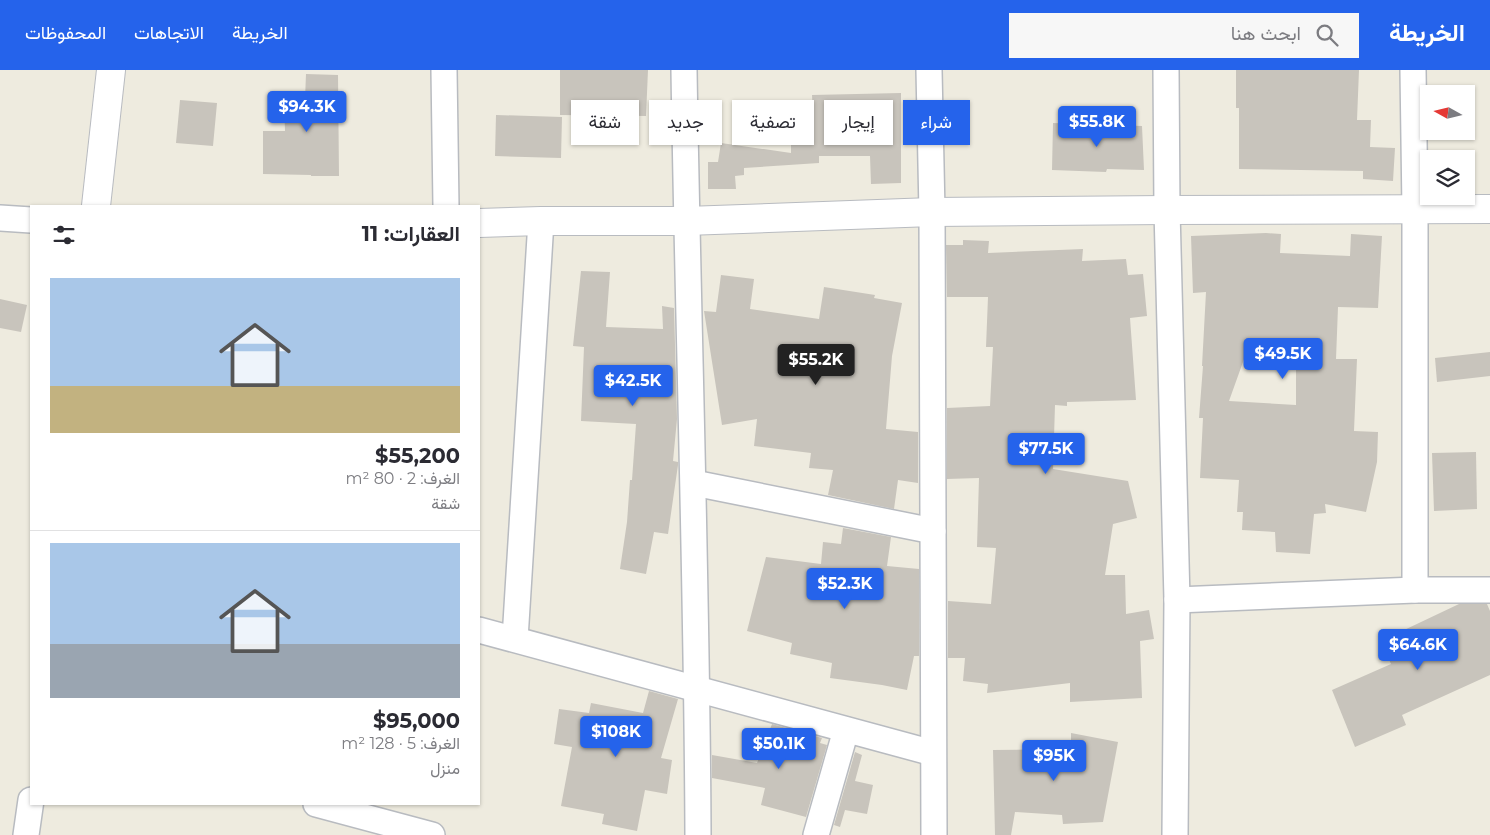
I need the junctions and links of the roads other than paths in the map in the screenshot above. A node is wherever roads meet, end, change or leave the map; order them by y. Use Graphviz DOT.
graph roads {
  1 [pos="111,70"];
  2 [pos="444,70"];
  3 [pos="684,70"];
  4 [pos="929,70"];
  5 [pos="1166,70"];
  6 [pos="1413,70"];
  7 [pos="96,205"];
  8 [pos="446,205"];
  9 [pos="1490,209"];
  10 [pos="1167,210"];
  11 [pos="1415,210"];
  12 [pos="932,212"];
  13 [pos="0,218"];
  14 [pos="30,220"];
  15 [pos="541,221"];
  16 [pos="686,221"];
  17 [pos="480,223"];
  18 [pos="694,483"];
  19 [pos="933,531"];
  20 [pos="1414,590"];
  21 [pos="1490,590"];
  22 [pos="1177,600"];
  23 [pos="480,630"];
  24 [pos="515,639"];
  25 [pos="697,689"];
  26 [pos="846,730"];
  27 [pos="932,753"];
  28 [pos="30,805"];
  29 [pos="320,805"];
  30 [pos="26,835"];
  31 [pos="432,835"];
  32 [pos="698,835"];
  33 [pos="816,835"];
  34 [pos="934,835"];
  35 [pos="1176,835"];
  1 -- 7 [label="street"];
  2 -- 8 [label="street"];
  3 -- 16 [label="street"];
  4 -- 12 [label="street"];
  5 -- 10 [label="street"];
  6 -- 11 [label="street"];
  9 -- 11 [label="street"];
  10 -- 11 [label="street"];
  10 -- 12 [label="street"];
  10 -- 22 [label="street"];
  11 -- 20 [label="street"];
  12 -- 16 [label="street"];
  12 -- 19 [label="street"];
  13 -- 14 [label="street"];
  15 -- 16 [label="street"];
  15 -- 17 [label="street"];
  15 -- 24 [label="street"];
  16 -- 18 [label="street"];
  18 -- 19 [label="street"];
  18 -- 25 [label="street"];
  19 -- 27 [label="street"];
  20 -- 21 [label="street"];
  20 -- 22 [label="street"];
  22 -- 35 [label="street"];
  23 -- 24 [label="street"];
  24 -- 25 [label="street"];
  25 -- 26 [label="street"];
  25 -- 32 [label="street"];
  26 -- 27 [label="street"];
  26 -- 33 [label="street"];
  27 -- 34 [label="street"];
  28 -- 30 [label="street"];
  29 -- 31 [label="street"];
}
